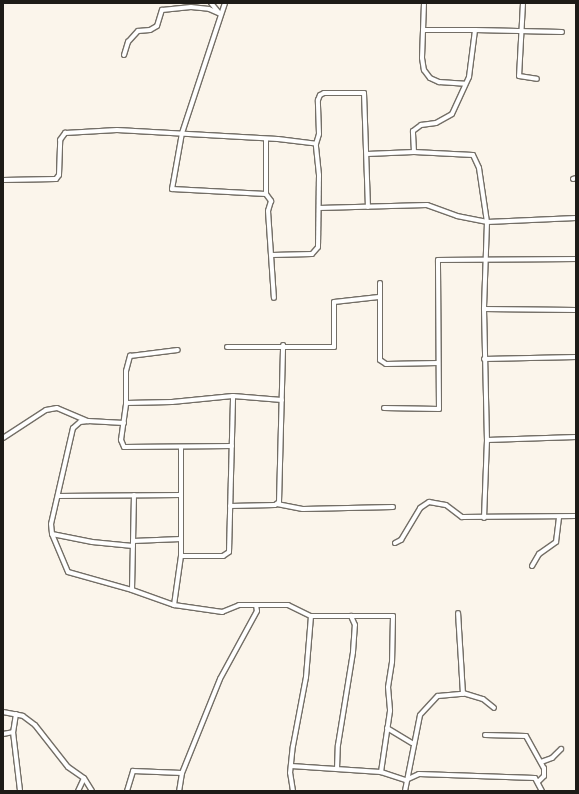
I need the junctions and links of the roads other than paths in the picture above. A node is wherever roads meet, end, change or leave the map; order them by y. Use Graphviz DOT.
graph roads {
  1 [pos="211,3"];
  2 [pos="225,3"];
  3 [pos="424,3"];
  4 [pos="523,3"];
  5 [pos="221,14"];
  6 [pos="423,30"];
  7 [pos="475,30"];
  8 [pos="522,31"];
  9 [pos="562,32"];
  10 [pos="124,55"];
  11 [pos="537,79"];
  12 [pos="466,84"];
  13 [pos="182,133"];
  14 [pos="266,140"];
  15 [pos="316,144"];
  16 [pos="414,152"];
  17 [pos="367,154"];
  18 [pos="3,180"];
  19 [pos="266,194"];
  20 [pos="368,207"];
  21 [pos="319,208"];
  22 [pos="576,218"];
  23 [pos="487,222"];
  24 [pos="272,255"];
  25 [pos="486,259"];
  26 [pos="576,259"];
  27 [pos="380,283"];
  28 [pos="379,297"];
  29 [pos="274,298"];
  30 [pos="484,309"];
  31 [pos="576,310"];
  32 [pos="283,345"];
  33 [pos="227,347"];
  34 [pos="178,350"];
  35 [pos="576,357"];
  36 [pos="484,359"];
  37 [pos="438,363"];
  38 [pos="233,396"];
  39 [pos="282,400"];
  40 [pos="126,403"];
  41 [pos="384,408"];
  42 [pos="88,421"];
  43 [pos="124,423"];
  44 [pos="576,437"];
  45 [pos="3,438"];
  46 [pos="487,440"];
  47 [pos="232,446"];
  48 [pos="181,447"];
  49 [pos="134,495"];
  50 [pos="181,495"];
  51 [pos="58,496"];
  52 [pos="277,504"];
  53 [pos="230,506"];
  54 [pos="393,507"];
  55 [pos="576,516"];
  56 [pos="559,517"];
  57 [pos="484,518"];
  58 [pos="52,534"];
  59 [pos="181,539"];
  60 [pos="133,543"];
  61 [pos="395,543"];
  62 [pos="181,556"];
  63 [pos="532,566"];
  64 [pos="132,590"];
  65 [pos="174,605"];
  66 [pos="256,605"];
  67 [pos="458,613"];
  68 [pos="311,616"];
  69 [pos="351,616"];
  70 [pos="463,693"];
  71 [pos="494,708"];
  72 [pos="3,712"];
  73 [pos="16,714"];
  74 [pos="387,728"];
  75 [pos="13,732"];
  76 [pos="3,734"];
  77 [pos="485,735"];
  78 [pos="412,743"];
  79 [pos="561,750"];
  80 [pos="541,762"];
  81 [pos="291,766"];
  82 [pos="337,769"];
  83 [pos="381,772"];
  84 [pos="182,773"];
  85 [pos="84,778"];
  86 [pos="406,780"];
  87 [pos="538,782"];
  88 [pos="20,791"];
  89 [pos="78,791"];
  90 [pos="92,791"];
  91 [pos="127,791"];
  92 [pos="179,791"];
  93 [pos="293,791"];
  94 [pos="405,791"];
  95 [pos="542,791"];
  1 -- 5 [label="street"];
  2 -- 5 [label="street"];
  3 -- 6 [label="street"];
  4 -- 8 [label="street"];
  5 -- 10 [label="street"];
  5 -- 13 [label="street"];
  6 -- 7 [label="street"];
  6 -- 12 [label="street"];
  7 -- 8 [label="street"];
  7 -- 12 [label="street"];
  8 -- 9 [label="street"];
  8 -- 11 [label="street"];
  12 -- 16 [label="street"];
  13 -- 14 [label="street"];
  13 -- 18 [label="street"];
  13 -- 19 [label="street"];
  14 -- 15 [label="street"];
  14 -- 19 [label="street"];
  15 -- 17 [label="street"];
  15 -- 21 [label="street"];
  16 -- 17 [label="street"];
  16 -- 23 [label="street"];
  17 -- 20 [label="street"];
  19 -- 24 [label="street"];
  20 -- 21 [label="street"];
  20 -- 23 [label="street"];
  21 -- 24 [label="street"];
  22 -- 23 [label="street"];
  23 -- 25 [label="street"];
  24 -- 29 [label="street"];
  25 -- 26 [label="street"];
  25 -- 30 [label="street"];
  25 -- 37 [label="street"];
  27 -- 28 [label="street"];
  28 -- 32 [label="street"];
  28 -- 37 [label="street"];
  30 -- 31 [label="street"];
  30 -- 36 [label="street"];
  32 -- 33 [label="street"];
  32 -- 39 [label="street"];
  34 -- 40 [label="street"];
  35 -- 36 [label="street"];
  36 -- 46 [label="street"];
  37 -- 41 [label="street"];
  38 -- 39 [label="street"];
  38 -- 40 [label="street"];
  38 -- 47 [label="street"];
  39 -- 52 [label="street"];
  40 -- 43 [label="street"];
  42 -- 43 [label="street"];
  42 -- 45 [label="street"];
  42 -- 51 [label="street"];
  43 -- 48 [label="street"];
  44 -- 46 [label="street"];
  46 -- 57 [label="street"];
  47 -- 48 [label="street"];
  47 -- 53 [label="street"];
  48 -- 50 [label="street"];
  49 -- 50 [label="street"];
  49 -- 51 [label="street"];
  49 -- 60 [label="street"];
  50 -- 59 [label="street"];
  51 -- 58 [label="street"];
  52 -- 53 [label="street"];
  52 -- 54 [label="street"];
  53 -- 62 [label="street"];
  55 -- 56 [label="street"];
  56 -- 57 [label="street"];
  56 -- 63 [label="street"];
  57 -- 61 [label="street"];
  58 -- 60 [label="street"];
  58 -- 64 [label="street"];
  59 -- 60 [label="street"];
  59 -- 62 [label="street"];
  60 -- 64 [label="street"];
  62 -- 65 [label="street"];
  64 -- 65 [label="street"];
  65 -- 66 [label="street"];
  66 -- 68 [label="street"];
  66 -- 84 [label="street"];
  67 -- 70 [label="street"];
  68 -- 69 [label="street"];
  68 -- 81 [label="street"];
  69 -- 74 [label="street"];
  69 -- 82 [label="street"];
  70 -- 71 [label="street"];
  70 -- 78 [label="street"];
  72 -- 73 [label="street"];
  73 -- 75 [label="street"];
  73 -- 85 [label="street"];
  74 -- 78 [label="street"];
  74 -- 83 [label="street"];
  75 -- 76 [label="street"];
  75 -- 88 [label="street"];
  77 -- 80 [label="street"];
  78 -- 86 [label="street"];
  79 -- 80 [label="street"];
  80 -- 87 [label="street"];
  81 -- 82 [label="street"];
  81 -- 93 [label="street"];
  82 -- 83 [label="street"];
  83 -- 86 [label="street"];
  84 -- 91 [label="street"];
  84 -- 92 [label="street"];
  85 -- 89 [label="street"];
  85 -- 90 [label="street"];
  86 -- 87 [label="street"];
  86 -- 94 [label="street"];
  87 -- 95 [label="street"];
}
